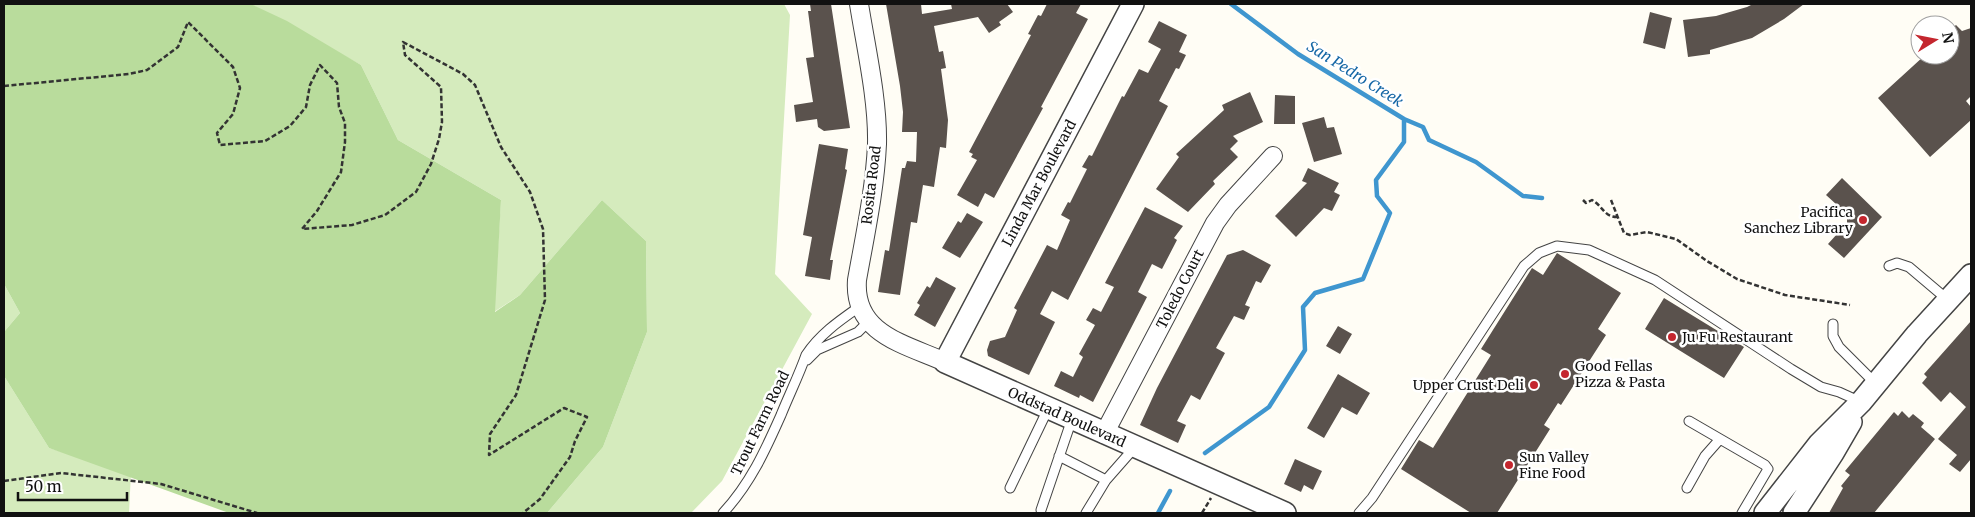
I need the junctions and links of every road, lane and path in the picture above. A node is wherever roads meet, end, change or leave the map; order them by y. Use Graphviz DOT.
graph roads {
  1 [pos="859,4"];
  2 [pos="1133,4"];
  3 [pos="4,86"];
  4 [pos="1273,156"];
  5 [pos="1583,200"];
  6 [pos="1611,200"];
  7 [pos="1617,217"];
  8 [pos="1889,266"];
  9 [pos="1971,275"];
  10 [pos="1948,300"];
  11 [pos="1850,305"];
  12 [pos="864,314"];
  13 [pos="1832,324"];
  14 [pos="945,362"];
  15 [pos="801,368"];
  16 [pos="1876,384"];
  17 [pos="1861,402"];
  18 [pos="1048,409"];
  19 [pos="1072,419"];
  20 [pos="1689,421"];
  21 [pos="1104,434"];
  22 [pos="1720,439"];
  23 [pos="1135,447"];
  24 [pos="1060,456"];
  25 [pos="1106,480"];
  26 [pos="4,481"];
  27 [pos="1010,488"];
  28 [pos="1687,488"];
  29 [pos="1041,510"];
  30 [pos="257,513"];
  31 [pos="523,513"];
  32 [pos="723,513"];
  33 [pos="1086,513"];
  34 [pos="1285,513"];
  35 [pos="1359,513"];
  36 [pos="1742,513"];
  37 [pos="1765,513"];
  38 [pos="1794,513"];
  1 -- 12 [label="street, Rosita Road"];
  2 -- 14 [label="street, Linda Mar Boulevard"];
  3 -- 31 [label="path"];
  4 -- 21 [label="street, Toledo Court"];
  5 -- 7 [label="path"];
  6 -- 7 [label="path"];
  7 -- 11 [label="path"];
  8 -- 10 [label="lane"];
  9 -- 10 [label="street"];
  10 -- 16 [label="street"];
  12 -- 14 [label="street, Oddstad Boulevard"];
  12 -- 15 [label="lane, Trout Farm Road"];
  12 -- 15 [label="lane, Trout Farm Road"];
  13 -- 16 [label="lane"];
  14 -- 18 [label="street, Oddstad Boulevard"];
  15 -- 32 [label="lane, Trout Farm Road"];
  16 -- 17 [label="street"];
  17 -- 35 [label="lane"];
  17 -- 37 [label="street"];
  17 -- 38 [label="street"];
  18 -- 19 [label="street, Oddstad Boulevard"];
  18 -- 27 [label="lane"];
  19 -- 21 [label="street, Oddstad Boulevard"];
  19 -- 24 [label="lane"];
  20 -- 22 [label="lane"];
  21 -- 23 [label="street, Oddstad Boulevard"];
  22 -- 28 [label="lane"];
  22 -- 36 [label="lane"];
  23 -- 25 [label="lane"];
  23 -- 34 [label="street, Oddstad Boulevard"];
  24 -- 25 [label="lane"];
  24 -- 29 [label="lane"];
  25 -- 33 [label="lane"];
  26 -- 30 [label="path"];
}
